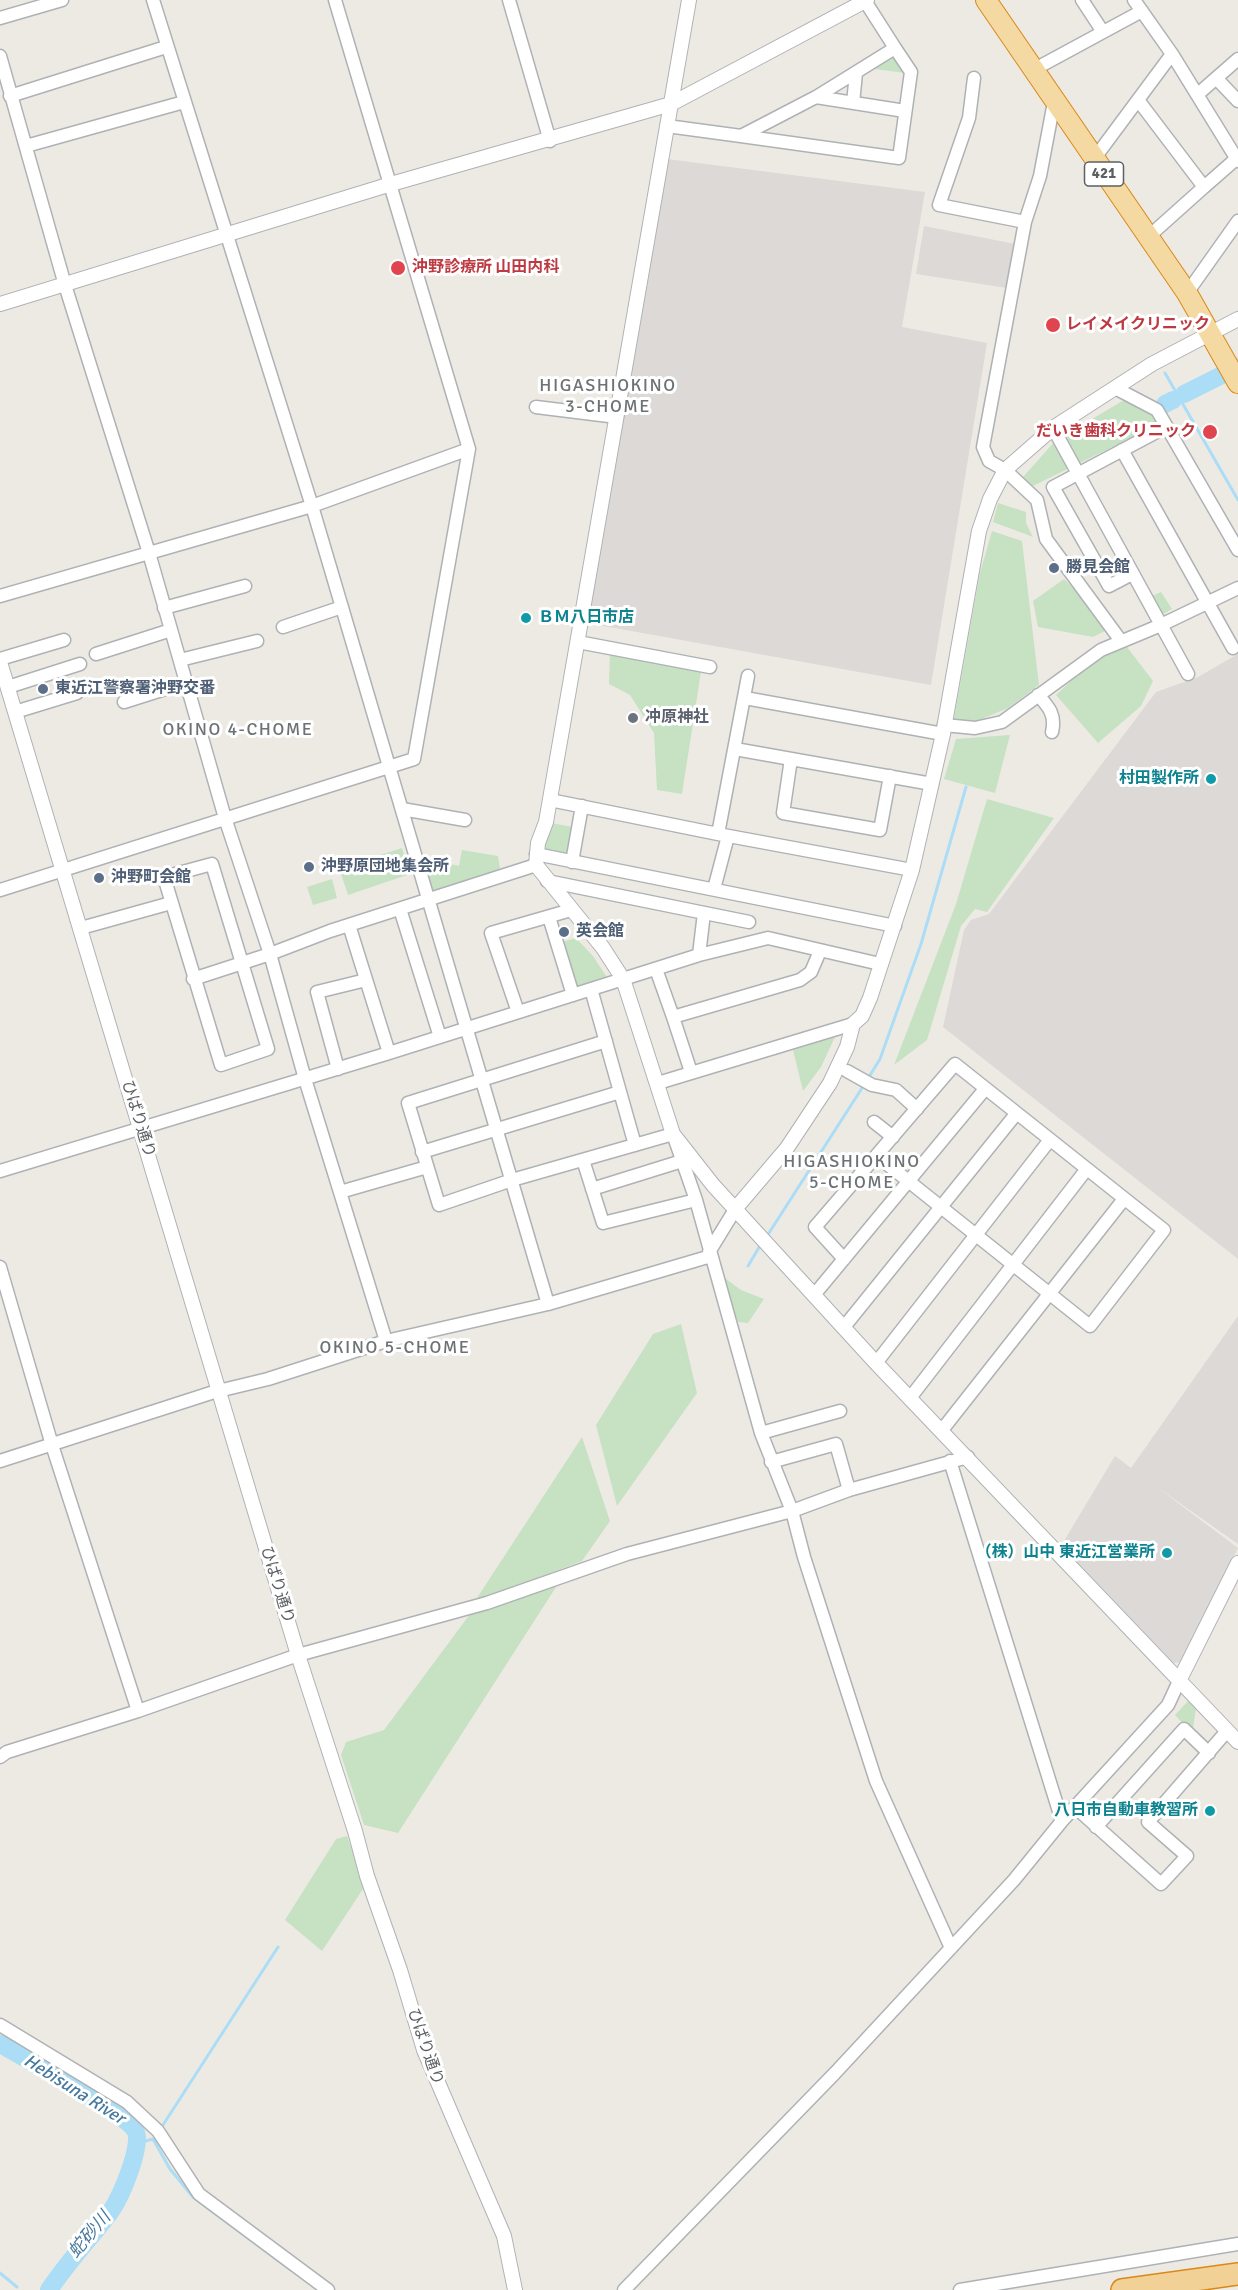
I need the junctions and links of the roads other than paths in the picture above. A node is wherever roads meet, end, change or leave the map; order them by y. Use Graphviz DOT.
graph roads {
  1 [pos="63,0"];
  2 [pos="153,0"];
  3 [pos="335,0"];
  4 [pos="509,0"];
  5 [pos="866,0"];
  6 [pos="986,0"];
  7 [pos="1082,0"];
  8 [pos="1134,0"];
  9 [pos="689,1"];
  10 [pos="41,3"];
  11 [pos="1142,11"];
  12 [pos="0,18"];
  13 [pos="1103,32"];
  14 [pos="166,47"];
  15 [pos="895,48"];
  16 [pos="1172,54"];
  17 [pos="0,57"];
  18 [pos="1238,59"];
  19 [pos="1033,70"];
  20 [pos="856,73"];
  21 [pos="974,78"];
  22 [pos="1216,78"];
  23 [pos="1198,94"];
  24 [pos="10,96"];
  25 [pos="816,97"];
  26 [pos="1138,100"];
  27 [pos="1238,101"];
  28 [pos="184,102"];
  29 [pos="1054,102"];
  30 [pos="853,103"];
  31 [pos="671,104"];
  32 [pos="905,111"];
  33 [pos="667,126"];
  34 [pos="741,136"];
  35 [pos="550,141"];
  36 [pos="26,146"];
  37 [pos="1094,159"];
  38 [pos="1237,160"];
  39 [pos="391,184"];
  40 [pos="1204,187"];
  41 [pos="1238,221"];
  42 [pos="1025,222"];
  43 [pos="227,234"];
  44 [pos="1147,238"];
  45 [pos="65,285"];
  46 [pos="1187,293"];
  47 [pos="0,304"];
  48 [pos="1238,320"];
  49 [pos="1214,342"];
  50 [pos="1238,383"];
  51 [pos="1114,388"];
  52 [pos="536,407"];
  53 [pos="617,417"];
  54 [pos="1166,427"];
  55 [pos="1053,428"];
  56 [pos="469,449"];
  57 [pos="1122,450"];
  58 [pos="1005,470"];
  59 [pos="1077,474"];
  60 [pos="312,506"];
  61 [pos="1238,550"];
  62 [pos="148,553"];
  63 [pos="1132,574"];
  64 [pos="245,586"];
  65 [pos="1238,588"];
  66 [pos="0,596"];
  67 [pos="1208,602"];
  68 [pos="342,607"];
  69 [pos="164,608"];
  70 [pos="1161,625"];
  71 [pos="283,627"];
  72 [pos="171,630"];
  73 [pos="63,640"];
  74 [pos="257,641"];
  75 [pos="1121,641"];
  76 [pos="578,642"];
  77 [pos="1233,648"];
  78 [pos="96,654"];
  79 [pos="180,660"];
  80 [pos="0,661"];
  81 [pos="81,664"];
  82 [pos="710,667"];
  83 [pos="1188,674"];
  84 [pos="748,676"];
  85 [pos="187,682"];
  86 [pos="8,687"];
  87 [pos="78,693"];
  88 [pos="1038,695"];
  89 [pos="745,698"];
  90 [pos="124,702"];
  91 [pos="15,712"];
  92 [pos="943,730"];
  93 [pos="1052,732"];
  94 [pos="735,749"];
  95 [pos="791,759"];
  96 [pos="388,766"];
  97 [pos="890,776"];
  98 [pos="932,784"];
  99 [pos="550,800"];
  100 [pos="582,806"];
  101 [pos="402,809"];
  102 [pos="225,818"];
  103 [pos="465,820"];
  104 [pos="723,835"];
  105 [pos="536,860"];
  106 [pos="572,861"];
  107 [pos="64,870"];
  108 [pos="912,870"];
  109 [pos="547,881"];
  110 [pos="714,889"];
  111 [pos="0,890"];
  112 [pos="429,899"];
  113 [pos="171,903"];
  114 [pos="400,909"];
  115 [pos="571,910"];
  116 [pos="704,913"];
  117 [pos="549,917"];
  118 [pos="749,921"];
  119 [pos="349,925"];
  120 [pos="895,926"];
  121 [pos="81,928"];
  122 [pos="820,951"];
  123 [pos="270,954"];
  124 [pos="699,955"];
  125 [pos="242,963"];
  126 [pos="880,964"];
  127 [pos="656,969"];
  128 [pos="193,979"];
  129 [pos="623,979"];
  130 [pos="366,980"];
  131 [pos="591,989"];
  132 [pos="573,995"];
  133 [pos="518,1012"];
  134 [pos="673,1017"];
  135 [pos="854,1024"];
  136 [pos="467,1029"];
  137 [pos="440,1037"];
  138 [pos="606,1041"];
  139 [pos="389,1053"];
  140 [pos="338,1069"];
  141 [pos="847,1071"];
  142 [pos="691,1072"];
  143 [pos="305,1079"];
  144 [pos="482,1080"];
  145 [pos="658,1083"];
  146 [pos="985,1089"];
  147 [pos="620,1092"];
  148 [pos="917,1109"];
  149 [pos="1016,1114"];
  150 [pos="874,1122"];
  151 [pos="141,1128"];
  152 [pos="496,1130"];
  153 [pos="673,1134"];
  154 [pos="893,1137"];
  155 [pos="1049,1141"];
  156 [pos="635,1145"];
  157 [pos="422,1152"];
  158 [pos="877,1156"];
  159 [pos="583,1160"];
  160 [pos="682,1161"];
  161 [pos="427,1167"];
  162 [pos="1086,1170"];
  163 [pos="0,1171"];
  164 [pos="512,1180"];
  165 [pos="908,1181"];
  166 [pos="592,1189"];
  167 [pos="340,1192"];
  168 [pos="1124,1199"];
  169 [pos="696,1200"];
  170 [pos="736,1208"];
  171 [pos="941,1208"];
  172 [pos="976,1235"];
  173 [pos="710,1254"];
  174 [pos="844,1259"];
  175 [pos="1013,1265"];
  176 [pos="0,1267"];
  177 [pos="1050,1294"];
  178 [pos="814,1295"];
  179 [pos="548,1304"];
  180 [pos="844,1327"];
  181 [pos="386,1341"];
  182 [pos="876,1363"];
  183 [pos="218,1391"];
  184 [pos="910,1398"];
  185 [pos="840,1411"];
  186 [pos="942,1430"];
  187 [pos="761,1433"];
  188 [pos="52,1445"];
  189 [pos="968,1457"];
  190 [pos="0,1461"];
  191 [pos="950,1461"];
  192 [pos="771,1462"];
  193 [pos="849,1490"];
  194 [pos="792,1511"];
  195 [pos="1238,1563"];
  196 [pos="298,1655"];
  197 [pos="1180,1679"];
  198 [pos="138,1711"];
  199 [pos="1227,1731"];
  200 [pos="1238,1742"];
  201 [pos="1209,1753"];
  202 [pos="0,1757"];
  203 [pos="1075,1808"];
  204 [pos="1062,1821"];
  205 [pos="1096,1827"];
  206 [pos="951,1948"];
  207 [pos="0,2025"];
  208 [pos="1238,2244"];
  209 [pos="1238,2273"];
  210 [pos="328,2290"];
  211 [pos="514,2290"];
  212 [pos="624,2290"];
  213 [pos="960,2290"];
  214 [pos="1125,2290"];
  1 -- 10 [label="street"];
  2 -- 14 [label="street"];
  3 -- 39 [label="street"];
  4 -- 35 [label="street"];
  5 -- 15 [label="street"];
  5 -- 31 [label="street"];
  6 -- 19 [label="highway, 421"];
  7 -- 13 [label="street"];
  8 -- 11 [label="street"];
  9 -- 31 [label="street"];
  10 -- 12 [label="street"];
  11 -- 13 [label="street"];
  11 -- 16 [label="street"];
  13 -- 19 [label="street"];
  14 -- 24 [label="street"];
  14 -- 28 [label="street"];
  15 -- 20 [label="street"];
  15 -- 32 [label="street"];
  16 -- 23 [label="street"];
  16 -- 26 [label="street"];
  17 -- 24 [label="street"];
  18 -- 22 [label="street"];
  19 -- 29 [label="highway, 421"];
  20 -- 25 [label="street"];
  20 -- 30 [label="street"];
  21 -- 42 [label="street"];
  22 -- 23 [label="street"];
  22 -- 27 [label="street"];
  23 -- 38 [label="street"];
  24 -- 36 [label="street"];
  25 -- 30 [label="street"];
  25 -- 34 [label="street"];
  26 -- 37 [label="street"];
  26 -- 40 [label="street"];
  28 -- 36 [label="street"];
  28 -- 43 [label="street"];
  29 -- 37 [label="highway, 421"];
  29 -- 42 [label="street"];
  30 -- 32 [label="street"];
  31 -- 33 [label="street"];
  31 -- 35 [label="street"];
  32 -- 34 [label="street"];
  33 -- 34 [label="street"];
  33 -- 53 [label="street"];
  35 -- 39 [label="street"];
  36 -- 45 [label="street"];
  37 -- 44 [label="highway, 421"];
  38 -- 40 [label="street"];
  39 -- 43 [label="street"];
  39 -- 56 [label="street"];
  40 -- 44 [label="street"];
  41 -- 46 [label="street"];
  42 -- 58 [label="street"];
  43 -- 45 [label="street"];
  43 -- 60 [label="street"];
  44 -- 46 [label="highway, 421"];
  45 -- 47 [label="street"];
  45 -- 62 [label="street"];
  46 -- 49 [label="highway, 421"];
  48 -- 49 [label="street"];
  49 -- 50 [label="highway, 421"];
  49 -- 51 [label="street"];
  51 -- 54 [label="street"];
  51 -- 55 [label="street"];
  52 -- 53 [label="street"];
  53 -- 76 [label="street"];
  54 -- 57 [label="street"];
  54 -- 61 [label="street"];
  55 -- 58 [label="street"];
  55 -- 59 [label="street"];
  56 -- 60 [label="street"];
  56 -- 96 [label="street"];
  57 -- 59 [label="street"];
  57 -- 67 [label="street"];
  58 -- 75 [label="street"];
  58 -- 92 [label="street"];
  59 -- 63 [label="street"];
  59 -- 63 [label="street"];
  60 -- 62 [label="street"];
  60 -- 68 [label="street"];
  62 -- 66 [label="street"];
  62 -- 69 [label="street"];
  63 -- 70 [label="street"];
  64 -- 69 [label="street"];
  65 -- 67 [label="street"];
  67 -- 70 [label="street"];
  67 -- 77 [label="street"];
  68 -- 71 [label="street"];
  68 -- 96 [label="street"];
  69 -- 72 [label="street"];
  70 -- 75 [label="street"];
  70 -- 83 [label="street"];
  72 -- 78 [label="street"];
  72 -- 79 [label="street"];
  73 -- 80 [label="street"];
  74 -- 79 [label="street"];
  75 -- 88 [label="street"];
  76 -- 82 [label="street"];
  76 -- 99 [label="street"];
  79 -- 85 [label="street"];
  80 -- 86 [label="street, ひばり通り"];
  81 -- 86 [label="street"];
  84 -- 89 [label="street"];
  85 -- 90 [label="street"];
  85 -- 102 [label="street"];
  86 -- 91 [label="street, ひばり通り"];
  87 -- 91 [label="street"];
  88 -- 92 [label="street"];
  88 -- 93 [label="street"];
  89 -- 92 [label="street"];
  89 -- 94 [label="street"];
  91 -- 107 [label="street, ひばり通り"];
  92 -- 98 [label="street"];
  94 -- 95 [label="street"];
  94 -- 104 [label="street"];
  95 -- 97 [label="street"];
  95 -- 97 [label="street"];
  96 -- 101 [label="street"];
  96 -- 102 [label="street"];
  97 -- 98 [label="street"];
  98 -- 108 [label="street"];
  99 -- 100 [label="street"];
  99 -- 105 [label="street"];
  100 -- 104 [label="street"];
  100 -- 106 [label="street"];
  101 -- 103 [label="street"];
  101 -- 112 [label="street"];
  102 -- 107 [label="street"];
  102 -- 123 [label="street"];
  104 -- 108 [label="street"];
  104 -- 110 [label="street"];
  105 -- 106 [label="street"];
  105 -- 109 [label="street"];
  105 -- 112 [label="street"];
  106 -- 110 [label="street"];
  107 -- 111 [label="street"];
  107 -- 121 [label="street, ひばり通り"];
  108 -- 120 [label="street"];
  109 -- 115 [label="street"];
  109 -- 116 [label="street"];
  110 -- 120 [label="street"];
  112 -- 114 [label="street"];
  112 -- 136 [label="street"];
  113 -- 121 [label="street"];
  113 -- 125 [label="street"];
  113 -- 128 [label="street"];
  114 -- 119 [label="street"];
  114 -- 137 [label="street"];
  115 -- 117 [label="street"];
  115 -- 129 [label="street"];
  116 -- 118 [label="street"];
  116 -- 124 [label="street"];
  117 -- 132 [label="street"];
  117 -- 133 [label="street"];
  119 -- 123 [label="street"];
  119 -- 130 [label="street"];
  120 -- 126 [label="street"];
  121 -- 151 [label="street, ひばり通り"];
  122 -- 124 [label="street"];
  122 -- 126 [label="street"];
  122 -- 134 [label="street"];
  123 -- 125 [label="street"];
  123 -- 143 [label="street"];
  124 -- 127 [label="street"];
  125 -- 128 [label="street"];
  125 -- 128 [label="street"];
  126 -- 135 [label="street"];
  127 -- 129 [label="street"];
  127 -- 134 [label="street"];
  129 -- 131 [label="street"];
  129 -- 145 [label="street"];
  130 -- 139 [label="street"];
  130 -- 140 [label="street"];
  131 -- 132 [label="street"];
  131 -- 138 [label="street"];
  132 -- 133 [label="street"];
  133 -- 136 [label="street"];
  134 -- 142 [label="street"];
  135 -- 142 [label="street"];
  135 -- 170 [label="street"];
  136 -- 137 [label="street"];
  136 -- 144 [label="street"];
  137 -- 139 [label="street"];
  138 -- 144 [label="street"];
  138 -- 147 [label="street"];
  139 -- 140 [label="street"];
  140 -- 143 [label="street"];
  141 -- 148 [label="street"];
  142 -- 145 [label="street"];
  143 -- 151 [label="street"];
  143 -- 167 [label="street"];
  144 -- 152 [label="street"];
  144 -- 157 [label="street"];
  145 -- 153 [label="street"];
  146 -- 148 [label="street"];
  146 -- 149 [label="street"];
  146 -- 165 [label="street"];
  147 -- 152 [label="street"];
  147 -- 156 [label="street"];
  148 -- 154 [label="street"];
  149 -- 155 [label="street"];
  149 -- 171 [label="street"];
  150 -- 154 [label="street"];
  151 -- 163 [label="street"];
  151 -- 183 [label="street, ひばり通り"];
  152 -- 157 [label="street"];
  152 -- 164 [label="street"];
  153 -- 156 [label="street"];
  153 -- 160 [label="street"];
  153 -- 170 [label="street"];
  154 -- 158 [label="street"];
  155 -- 162 [label="street"];
  155 -- 172 [label="street"];
  156 -- 159 [label="street"];
  157 -- 161 [label="street"];
  158 -- 165 [label="street"];
  158 -- 174 [label="street"];
  159 -- 164 [label="street"];
  159 -- 166 [label="street"];
  160 -- 166 [label="street"];
  160 -- 169 [label="street"];
  161 -- 164 [label="street"];
  161 -- 167 [label="street"];
  162 -- 168 [label="street"];
  162 -- 175 [label="street"];
  164 -- 179 [label="street"];
  165 -- 171 [label="street"];
  165 -- 174 [label="street"];
  166 -- 169 [label="street"];
  167 -- 181 [label="street"];
  168 -- 177 [label="street"];
  168 -- 177 [label="street"];
  169 -- 173 [label="street"];
  170 -- 173 [label="street"];
  170 -- 178 [label="street"];
  171 -- 172 [label="street"];
  171 -- 180 [label="street"];
  172 -- 175 [label="street"];
  172 -- 182 [label="street"];
  173 -- 179 [label="street"];
  173 -- 187 [label="street"];
  174 -- 178 [label="street"];
  175 -- 177 [label="street"];
  175 -- 184 [label="street"];
  176 -- 188 [label="street"];
  177 -- 186 [label="street"];
  178 -- 180 [label="street"];
  179 -- 181 [label="street"];
  180 -- 182 [label="street"];
  181 -- 183 [label="street"];
  182 -- 184 [label="street"];
  183 -- 188 [label="street"];
  183 -- 196 [label="street, ひばり通り"];
  184 -- 186 [label="street"];
  185 -- 187 [label="street"];
  186 -- 189 [label="street"];
  187 -- 192 [label="street"];
  188 -- 190 [label="street"];
  188 -- 198 [label="street"];
  189 -- 191 [label="street"];
  189 -- 197 [label="street"];
  191 -- 193 [label="street"];
  191 -- 204 [label="street"];
  192 -- 193 [label="street"];
  192 -- 194 [label="street"];
  193 -- 194 [label="street"];
  194 -- 196 [label="street"];
  194 -- 206 [label="street"];
  195 -- 197 [label="street"];
  196 -- 198 [label="street"];
  196 -- 211 [label="street, ひばり通り"];
  197 -- 199 [label="street"];
  197 -- 203 [label="street"];
  198 -- 202 [label="street"];
  199 -- 200 [label="street"];
  199 -- 201 [label="street"];
  201 -- 205 [label="street"];
  201 -- 205 [label="street"];
  203 -- 204 [label="street"];
  203 -- 205 [label="street"];
  204 -- 206 [label="street"];
  206 -- 212 [label="street"];
  207 -- 210 [label="street"];
  208 -- 213 [label="street"];
  209 -- 214 [label="highway"];
}
